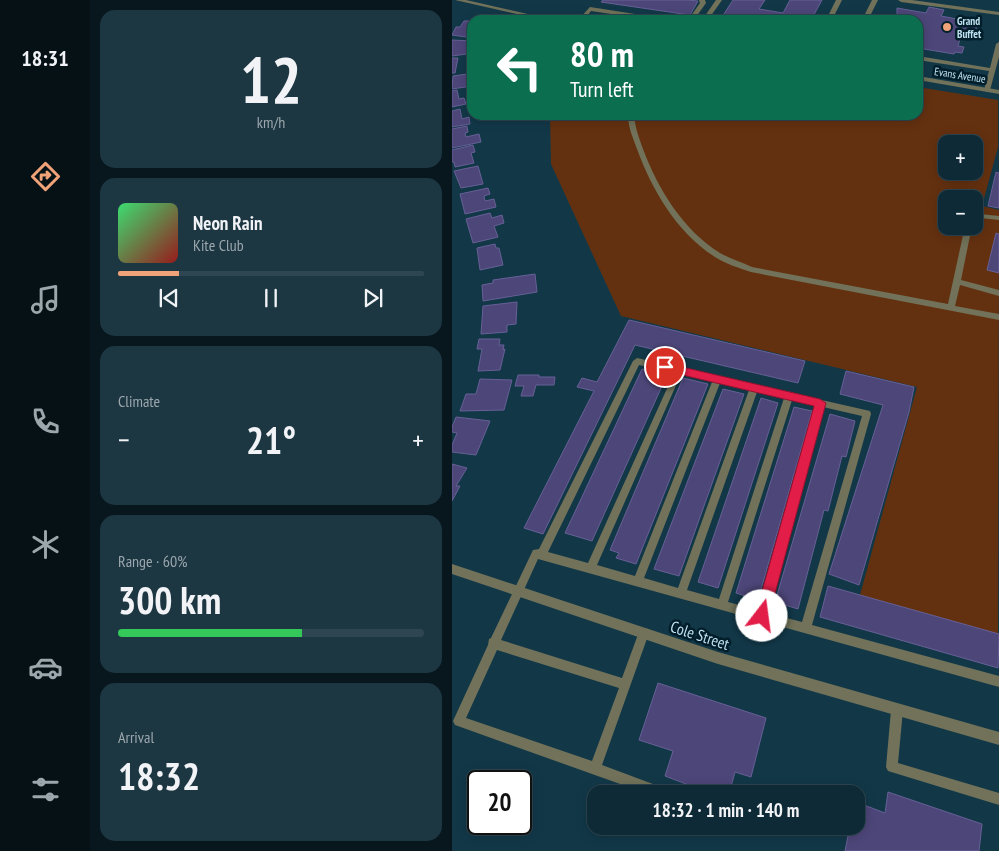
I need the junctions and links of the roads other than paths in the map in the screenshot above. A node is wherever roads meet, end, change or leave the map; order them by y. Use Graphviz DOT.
graph roads {
  1 [pos="458,0"];
  2 [pos="702,0"];
  3 [pos="719,0"];
  4 [pos="839,0"];
  5 [pos="875,0"];
  6 [pos="901,0"];
  7 [pos="595,4"];
  8 [pos="590,10"];
  9 [pos="998,14"];
  10 [pos="528,15"];
  11 [pos="586,15"];
  12 [pos="626,15"];
  13 [pos="694,15"];
  14 [pos="708,15"];
  15 [pos="832,15"];
  16 [pos="868,15"];
  17 [pos="998,44"];
  18 [pos="923,59"];
  19 [pos="992,70"];
  20 [pos="923,79"];
  21 [pos="987,90"];
  22 [pos="998,92"];
  23 [pos="631,120"];
  24 [pos="983,216"];
  25 [pos="998,218"];
  26 [pos="968,235"];
  27 [pos="957,282"];
  28 [pos="998,293"];
  29 [pos="951,307"];
  30 [pos="998,317"];
  31 [pos="679,370"];
  32 [pos="717,379"];
  33 [pos="754,388"];
  34 [pos="789,396"];
  35 [pos="820,403"];
  36 [pos="541,555"];
  37 [pos="591,568"];
  38 [pos="452,569"];
  39 [pos="638,582"];
  40 [pos="517,591"];
  41 [pos="682,594"];
  42 [pos="722,605"];
  43 [pos="762,616"];
  44 [pos="806,628"];
  45 [pos="644,633"];
  46 [pos="493,643"];
  47 [pos="998,682"];
  48 [pos="625,684"];
  49 [pos="897,710"];
  50 [pos="998,739"];
  51 [pos="595,768"];
  52 [pos="641,785"];
  53 [pos="998,799"];
  1 -- 10 [label="street"];
  2 -- 13 [label="lane"];
  3 -- 14 [label="lane"];
  4 -- 15 [label="lane"];
  5 -- 16 [label="street"];
  6 -- 9 [label="lane"];
  7 -- 8 [label="lane"];
  8 -- 11 [label="lane"];
  8 -- 12 [label="lane"];
  17 -- 19 [label="lane"];
  18 -- 19 [label="lane"];
  19 -- 21 [label="lane"];
  20 -- 21 [label="street, Evans Avenue"];
  21 -- 22 [label="street, Evans Avenue"];
  23 -- 29 [label="lane"];
  24 -- 25 [label="lane"];
  26 -- 27 [label="lane"];
  27 -- 28 [label="lane"];
  27 -- 29 [label="lane"];
  29 -- 30 [label="lane"];
  31 -- 32 [label="lane"];
  31 -- 36 [label="lane"];
  31 -- 37 [label="lane"];
  32 -- 33 [label="lane"];
  32 -- 39 [label="lane"];
  33 -- 34 [label="lane"];
  33 -- 41 [label="lane"];
  34 -- 35 [label="lane"];
  34 -- 42 [label="lane"];
  35 -- 43 [label="lane"];
  35 -- 44 [label="lane"];
  36 -- 37 [label="lane"];
  36 -- 40 [label="lane"];
  37 -- 39 [label="lane"];
  38 -- 40 [label="street, Cole Street"];
  39 -- 41 [label="lane"];
  40 -- 45 [label="street, Cole Street"];
  40 -- 46 [label="lane"];
  41 -- 42 [label="lane"];
  42 -- 43 [label="lane"];
  43 -- 44 [label="lane"];
  44 -- 47 [label="lane"];
  45 -- 48 [label="lane"];
  45 -- 49 [label="street, Cole Street"];
  46 -- 48 [label="lane"];
  46 -- 51 [label="lane"];
  48 -- 51 [label="lane"];
  49 -- 50 [label="street, Cole Street"];
  49 -- 53 [label="lane"];
  51 -- 52 [label="lane"];
}
